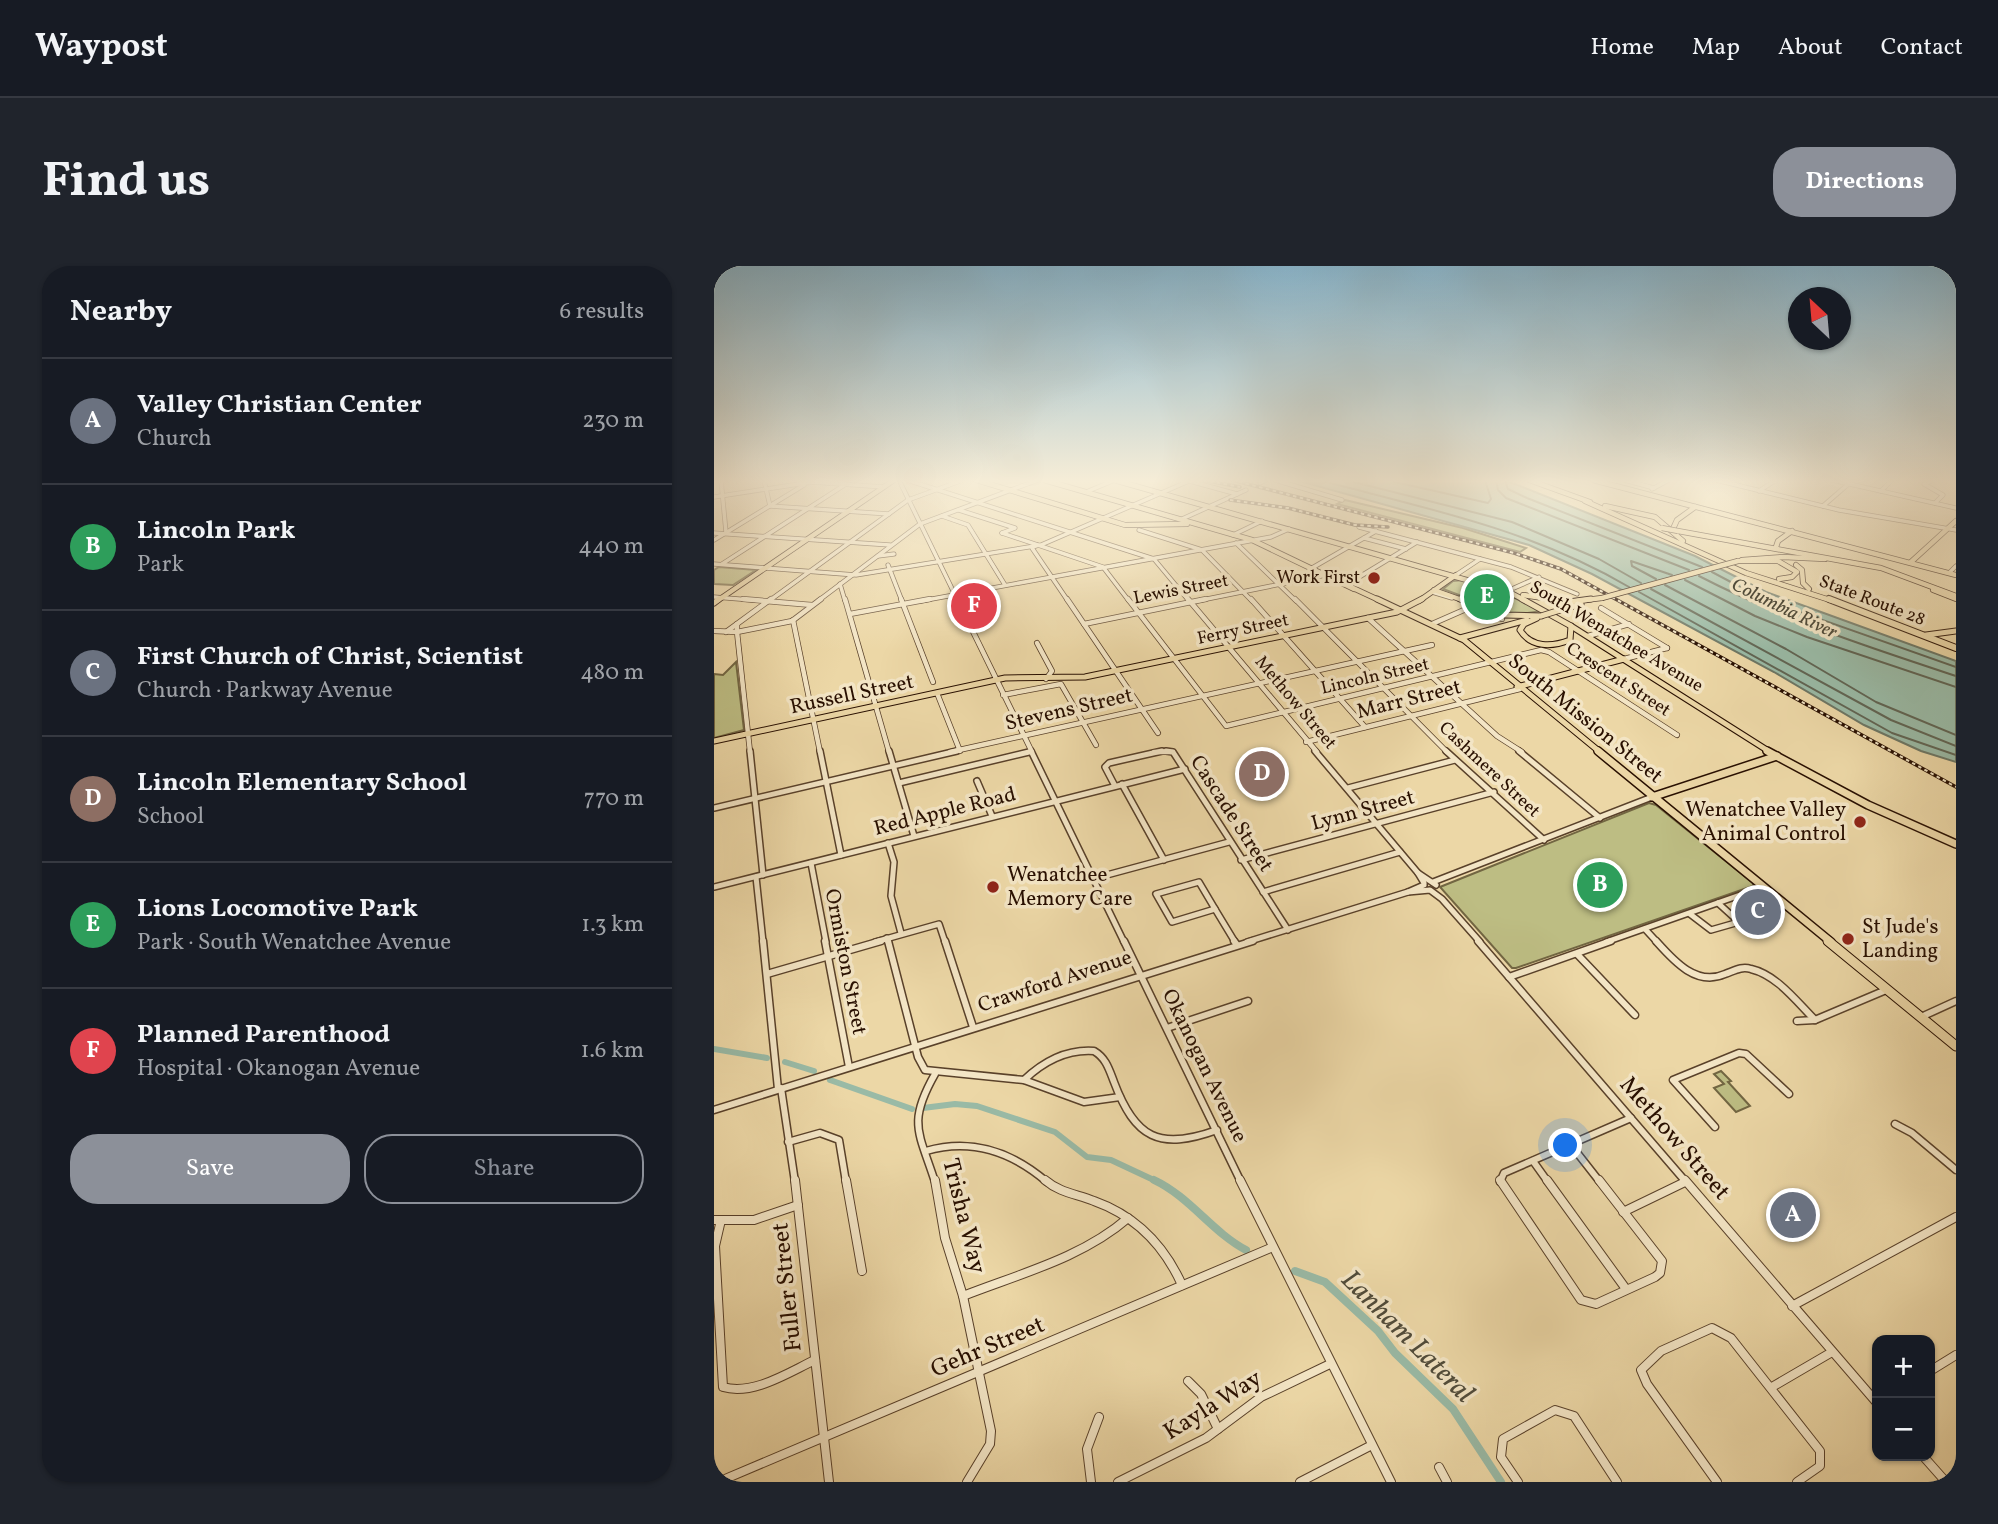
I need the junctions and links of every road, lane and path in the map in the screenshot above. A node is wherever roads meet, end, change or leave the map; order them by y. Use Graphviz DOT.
graph roads {
  1 [pos="763,537"];
  2 [pos="791,537"];
  3 [pos="858,537"];
  4 [pos="902,537"];
  5 [pos="926,537"];
  6 [pos="975,537"];
  7 [pos="1013,537"];
  8 [pos="1058,537"];
  9 [pos="1085,537"];
  10 [pos="1164,537"];
  11 [pos="1240,537"];
  12 [pos="1270,537"];
  13 [pos="1321,537"];
  14 [pos="1398,537"];
  15 [pos="1664,537"];
  16 [pos="1681,537"];
  17 [pos="1709,537"];
  18 [pos="1786,537"];
  19 [pos="1814,537"];
  20 [pos="1939,537"];
  21 [pos="809,538"];
  22 [pos="1364,538"];
  23 [pos="1252,540"];
  24 [pos="851,542"];
  25 [pos="1418,542"];
  26 [pos="1236,543"];
  27 [pos="1745,543"];
  28 [pos="890,545"];
  29 [pos="1037,545"];
  30 [pos="1351,545"];
  31 [pos="1777,545"];
  32 [pos="1765,547"];
  33 [pos="1406,549"];
  34 [pos="1202,550"];
  35 [pos="894,554"];
  36 [pos="986,554"];
  37 [pos="1753,555"];
  38 [pos="875,556"];
  39 [pos="1394,557"];
  40 [pos="1154,559"];
  41 [pos="1480,559"];
  42 [pos="1738,561"];
  43 [pos="1843,561"];
  44 [pos="939,562"];
  45 [pos="1911,562"];
  46 [pos="714,565"];
  47 [pos="721,565"];
  48 [pos="1956,566"];
  49 [pos="1103,567"];
  50 [pos="764,568"];
  51 [pos="889,568"];
  52 [pos="1312,568"];
  53 [pos="809,572"];
  54 [pos="1950,572"];
  55 [pos="851,575"];
  56 [pos="1326,575"];
  57 [pos="1457,575"];
  58 [pos="1956,575"];
  59 [pos="1052,577"];
  60 [pos="1539,577"];
  61 [pos="840,584"];
  62 [pos="1282,584"];
  63 [pos="1004,585"];
  64 [pos="1346,585"];
  65 [pos="1514,588"];
  66 [pos="1502,589"];
  67 [pos="1433,591"];
  68 [pos="1244,592"];
  69 [pos="955,594"];
  70 [pos="1577,594"];
  71 [pos="1822,596"];
  72 [pos="714,597"];
  73 [pos="722,597"];
  74 [pos="1449,597"];
  75 [pos="1602,598"];
  76 [pos="1956,598"];
  77 [pos="768,601"];
  78 [pos="1192,602"];
  79 [pos="714,603"];
  80 [pos="903,604"];
  81 [pos="812,605"];
  82 [pos="1473,606"];
  83 [pos="1601,608"];
  84 [pos="1400,611"];
  85 [pos="1139,613"];
  86 [pos="850,614"];
  87 [pos="1541,616"];
  88 [pos="1368,618"];
  89 [pos="1502,619"];
  90 [pos="793,620"];
  91 [pos="737,624"];
  92 [pos="1084,624"];
  93 [pos="1432,624"];
  94 [pos="1629,624"];
  95 [pos="1571,626"];
  96 [pos="1325,627"];
  97 [pos="714,631"];
  98 [pos="1911,631"];
  99 [pos="1956,631"];
  100 [pos="726,632"];
  101 [pos="737,632"];
  102 [pos="1285,635"];
  103 [pos="1588,636"];
  104 [pos="1458,638"];
  105 [pos="1037,643"];
  106 [pos="1432,645"];
  107 [pos="1229,647"];
  108 [pos="1956,648"];
  109 [pos="1544,650"];
  110 [pos="1405,652"];
  111 [pos="1174,658"];
  112 [pos="1624,659"];
  113 [pos="1360,662"];
  114 [pos="1490,664"];
  115 [pos="1116,671"];
  116 [pos="1316,671"];
  117 [pos="1578,671"];
  118 [pos="1433,678"];
  119 [pos="1507,678"];
  120 [pos="1046,679"];
  121 [pos="1539,681"];
  122 [pos="933,682"];
  123 [pos="997,684"];
  124 [pos="1058,684"];
  125 [pos="1257,684"];
  126 [pos="1518,688"];
  127 [pos="1385,689"];
  128 [pos="937,693"];
  129 [pos="1003,695"];
  130 [pos="1203,695"];
  131 [pos="1340,699"];
  132 [pos="1460,704"];
  133 [pos="877,706"];
  134 [pos="1142,709"];
  135 [pos="1282,713"];
  136 [pos="1412,716"];
  137 [pos="813,719"];
  138 [pos="1083,722"];
  139 [pos="1365,727"];
  140 [pos="748,733"];
  141 [pos="1157,733"];
  142 [pos="1023,735"];
  143 [pos="1677,735"];
  144 [pos="714,741"];
  145 [pos="1307,741"];
  146 [pos="1096,745"];
  147 [pos="1170,750"];
  148 [pos="960,751"];
  149 [pos="1029,752"];
  150 [pos="1777,756"];
  151 [pos="1455,760"];
  152 [pos="894,766"];
  153 [pos="1185,769"];
  154 [pos="977,781"];
  155 [pos="826,782"];
  156 [pos="899,783"];
  157 [pos="1119,785"];
  158 [pos="1348,788"];
  159 [pos="1493,792"];
  160 [pos="1652,797"];
  161 [pos="756,798"];
  162 [pos="1055,800"];
  163 [pos="714,808"];
  164 [pos="992,816"];
  165 [pos="1600,818"];
  166 [pos="1377,824"];
  167 [pos="914,836"];
  168 [pos="1544,840"];
  169 [pos="1229,842"];
  170 [pos="888,843"];
  171 [pos="1956,844"];
  172 [pos="1400,852"];
  173 [pos="841,855"];
  174 [pos="1164,860"];
  175 [pos="1241,860"];
  176 [pos="810,863"];
  177 [pos="759,876"];
  178 [pos="1093,879"];
  179 [pos="1430,885"];
  180 [pos="714,887"];
  181 [pos="1763,887"];
  182 [pos="1263,892"];
  183 [pos="1718,903"];
  184 [pos="1216,909"];
  185 [pos="1690,914"];
  186 [pos="1645,929"];
  187 [pos="1288,930"];
  188 [pos="901,933"];
  189 [pos="887,938"];
  190 [pos="1237,945"];
  191 [pos="1577,954"];
  192 [pos="829,956"];
  193 [pos="767,974"];
  194 [pos="1140,974"];
  195 [pos="1510,978"];
  196 [pos="1886,990"];
  197 [pos="1248,1001"];
  198 [pos="1956,1001"];
  199 [pos="1636,1015"];
  200 [pos="1920,1017"];
  201 [pos="1815,1020"];
  202 [pos="1797,1021"];
  203 [pos="973,1027"];
  204 [pos="1167,1028"];
  205 [pos="915,1046"];
  206 [pos="1956,1046"];
  207 [pos="849,1067"];
  208 [pos="935,1074"];
  209 [pos="1024,1080"];
  210 [pos="780,1089"];
  211 [pos="1789,1094"];
  212 [pos="1120,1097"];
  213 [pos="714,1110"];
  214 [pos="1631,1118"];
  215 [pos="1895,1124"];
  216 [pos="1715,1127"];
  217 [pos="1216,1130"];
  218 [pos="789,1142"];
  219 [pos="1571,1144"];
  220 [pos="926,1151"];
  221 [pos="1533,1161"];
  222 [pos="1956,1170"];
  223 [pos="1685,1182"];
  224 [pos="798,1205"];
  225 [pos="1623,1212"];
  226 [pos="1128,1217"];
  227 [pos="1956,1217"];
  228 [pos="718,1220"];
  229 [pos="1272,1247"];
  230 [pos="862,1271"];
  231 [pos="1182,1285"];
  232 [pos="1626,1289"];
  233 [pos="715,1290"];
  234 [pos="963,1296"];
  235 [pos="1792,1306"];
  236 [pos="1832,1352"];
  237 [pos="1956,1355"];
  238 [pos="815,1360"];
  239 [pos="1330,1364"];
  240 [pos="1935,1368"];
  241 [pos="979,1373"];
  242 [pos="1188,1381"];
  243 [pos="1772,1387"];
  244 [pos="1873,1398"];
  245 [pos="1098,1417"];
  246 [pos="1218,1429"];
  247 [pos="823,1439"];
  248 [pos="1372,1445"];
  249 [pos="1927,1461"];
  250 [pos="1439,1467"];
  251 [pos="718,1482"];
  252 [pos="829,1482"];
  253 [pos="967,1482"];
  254 [pos="1091,1482"];
  255 [pos="1118,1482"];
  256 [pos="1300,1482"];
  257 [pos="1391,1482"];
  258 [pos="1447,1482"];
  259 [pos="1518,1482"];
  260 [pos="1617,1482"];
  261 [pos="1717,1482"];
  262 [pos="1797,1482"];
  263 [pos="1946,1482"];
  1 -- 47 [label="street"];
  2 -- 21 [label="street"];
  3 -- 24 [label="street"];
  4 -- 28 [label="street"];
  5 -- 44 [label="street, Okanogan Avenue"];
  6 -- 36 [label="street"];
  7 -- 29 [label="street"];
  8 -- 29 [label="street"];
  9 -- 40 [label="street"];
  10 -- 34 [label="street"];
  11 -- 23 [label="main road, South Mission Street"];
  12 -- 23 [label="street"];
  13 -- 30 [label="main road, South Wenatchee Avenue"];
  14 -- 25 [label="street"];
  15 -- 71 [label="highway, State Route 28"];
  16 -- 42 [label="highway"];
  17 -- 27 [label="highway"];
  18 -- 31 [label="main road"];
  19 -- 45 [label="main road"];
  20 -- 45 [label="main road"];
  21 -- 24 [label="street"];
  21 -- 50 [label="main road"];
  22 -- 30 [label="street"];
  22 -- 33 [label="street"];
  23 -- 26 [label="street"];
  23 -- 52 [label="main road, South Mission Street"];
  24 -- 28 [label="street"];
  24 -- 53 [label="street"];
  25 -- 33 [label="street"];
  25 -- 41 [label="street"];
  26 -- 34 [label="street"];
  26 -- 62 [label="street, Cashmere Street"];
  27 -- 31 [label="highway"];
  27 -- 32 [label="highway"];
  27 -- 37 [label="highway"];
  28 -- 38 [label="street"];
  29 -- 36 [label="street"];
  29 -- 49 [label="street"];
  29 -- 59 [label="street"];
  30 -- 39 [label="main road, South Wenatchee Avenue"];
  30 -- 52 [label="street"];
  31 -- 32 [label="highway"];
  31 -- 43 [label="highway"];
  32 -- 37 [label="highway"];
  33 -- 39 [label="street"];
  34 -- 40 [label="street"];
  34 -- 68 [label="street"];
  35 -- 38 [label="street"];
  36 -- 44 [label="street"];
  36 -- 63 [label="street"];
  37 -- 42 [label="highway"];
  38 -- 55 [label="street"];
  39 -- 57 [label="main road, South Wenatchee Avenue"];
  39 -- 64 [label="street"];
  40 -- 49 [label="street"];
  40 -- 78 [label="street, Methow Street"];
  41 -- 57 [label="street, Ferry Street"];
  41 -- 60 [label="street"];
  42 -- 43 [label="main road"];
  42 -- 71 [label="highway"];
  42 -- 75 [label="main road, bridge"];
  43 -- 76 [label="main road"];
  43 -- 76 [label="highway"];
  44 -- 51 [label="street"];
  44 -- 69 [label="street, Okanogan Avenue"];
  45 -- 54 [label="main road"];
  46 -- 47 [label="street"];
  47 -- 50 [label="street"];
  48 -- 54 [label="street"];
  49 -- 59 [label="street"];
  49 -- 85 [label="street"];
  50 -- 53 [label="street"];
  50 -- 73 [label="main road"];
  51 -- 55 [label="street"];
  51 -- 80 [label="street"];
  52 -- 56 [label="main road, South Mission Street"];
  53 -- 55 [label="street"];
  53 -- 77 [label="street"];
  54 -- 58 [label="main road"];
  55 -- 61 [label="street"];
  56 -- 62 [label="street, Lewis Street"];
  56 -- 64 [label="main road, South Mission Street"];
  57 -- 66 [label="main road, South Wenatchee Avenue"];
  57 -- 67 [label="main road, Ferry Street"];
  59 -- 63 [label="street"];
  59 -- 92 [label="street"];
  60 -- 65 [label="street"];
  60 -- 70 [label="street"];
  61 -- 81 [label="street"];
  61 -- 86 [label="street"];
  62 -- 68 [label="street, Lewis Street"];
  62 -- 96 [label="street, Cashmere Street"];
  63 -- 69 [label="street"];
  64 -- 84 [label="main road, South Mission Street"];
  66 -- 75 [label="main road"];
  66 -- 95 [label="main road, South Wenatchee Avenue"];
  67 -- 74 [label="street"];
  67 -- 84 [label="main road, Ferry Street"];
  67 -- 87 [label="main road"];
  68 -- 78 [label="street, Lewis Street"];
  68 -- 102 [label="street"];
  69 -- 80 [label="street"];
  69 -- 123 [label="street, Okanogan Avenue"];
  71 -- 98 [label="highway, State Route 28"];
  72 -- 73 [label="street"];
  73 -- 77 [label="street"];
  73 -- 79 [label="main road"];
  74 -- 82 [label="street"];
  75 -- 87 [label="main road, bridge"];
  77 -- 81 [label="street"];
  77 -- 91 [label="street"];
  78 -- 85 [label="street, Lewis Street"];
  78 -- 107 [label="street, Methow Street"];
  80 -- 86 [label="street"];
  80 -- 122 [label="street"];
  81 -- 90 [label="street"];
  82 -- 89 [label="street"];
  82 -- 93 [label="street"];
  83 -- 94 [label="street"];
  84 -- 88 [label="main road, Ferry Street"];
  84 -- 93 [label="main road, South Mission Street"];
  84 -- 104 [label="main road, South Mission Street"];
  85 -- 92 [label="street, Lewis Street"];
  85 -- 111 [label="street"];
  86 -- 133 [label="street"];
  87 -- 95 [label="main road"];
  87 -- 104 [label="main road"];
  88 -- 96 [label="main road, Ferry Street"];
  88 -- 110 [label="street"];
  90 -- 101 [label="street"];
  90 -- 137 [label="street"];
  91 -- 100 [label="street"];
  91 -- 101 [label="street, Fuller Street"];
  92 -- 115 [label="street"];
  93 -- 104 [label="main road, South Mission Street"];
  94 -- 103 [label="street"];
  94 -- 112 [label="street, Marr Street"];
  95 -- 103 [label="main road, South Wenatchee Avenue"];
  96 -- 102 [label="main road, Ferry Street"];
  96 -- 113 [label="street, Cashmere Street"];
  97 -- 100 [label="street"];
  98 -- 99 [label="main road"];
  98 -- 108 [label="highway, State Route 28"];
  100 -- 101 [label="street"];
  101 -- 140 [label="street, Fuller Street"];
  102 -- 107 [label="main road, Ferry Street"];
  102 -- 116 [label="street"];
  103 -- 112 [label="main road, South Wenatchee Avenue"];
  104 -- 114 [label="main road, South Mission Street"];
  105 -- 120 [label="street"];
  106 -- 110 [label="street, Stevens Street"];
  107 -- 111 [label="main road, Ferry Street"];
  107 -- 125 [label="street, Methow Street"];
  109 -- 114 [label="street, Lincoln Street"];
  109 -- 117 [label="street, Crescent Street"];
  110 -- 113 [label="street, Stevens Street"];
  110 -- 118 [label="street"];
  111 -- 115 [label="main road, Ferry Street"];
  111 -- 130 [label="street"];
  112 -- 117 [label="main road, Marr Street"];
  112 -- 150 [label="main road, South Wenatchee Avenue"];
  113 -- 116 [label="street, Stevens Street"];
  113 -- 127 [label="street, Cashmere Street"];
  114 -- 118 [label="street, Lincoln Street"];
  114 -- 119 [label="main road, South Mission Street"];
  115 -- 120 [label="main road, Ferry Street"];
  115 -- 134 [label="street"];
  116 -- 125 [label="street, Stevens Street"];
  116 -- 131 [label="street"];
  117 -- 121 [label="main road, Marr Street"];
  117 -- 143 [label="street, Crescent Street"];
  118 -- 127 [label="street, Lincoln Street"];
  118 -- 132 [label="street"];
  119 -- 121 [label="main road, Marr Street"];
  119 -- 126 [label="main road, South Mission Street"];
  120 -- 123 [label="main road, Ferry Street"];
  121 -- 126 [label="main road, Marr Street"];
  123 -- 128 [label="main road, Russell Street"];
  123 -- 129 [label="street, Okanogan Avenue"];
  124 -- 129 [label="street"];
  124 -- 138 [label="street"];
  125 -- 130 [label="street, Stevens Street"];
  125 -- 135 [label="street, Methow Street"];
  126 -- 132 [label="street, Marr Street"];
  126 -- 160 [label="main road, South Mission Street"];
  127 -- 131 [label="street, Lincoln Street"];
  127 -- 136 [label="street, Cashmere Street"];
  128 -- 133 [label="main road, Russell Street"];
  128 -- 148 [label="street"];
  129 -- 142 [label="street, Okanogan Avenue"];
  130 -- 134 [label="street, Stevens Street"];
  130 -- 135 [label="street, Lincoln Street"];
  131 -- 135 [label="street, Lincoln Street"];
  131 -- 139 [label="street"];
  132 -- 136 [label="street, Marr Street"];
  132 -- 165 [label="street"];
  133 -- 137 [label="main road, Russell Street"];
  133 -- 152 [label="street"];
  134 -- 138 [label="street, Stevens Street"];
  134 -- 141 [label="street"];
  135 -- 145 [label="street, Methow Street"];
  136 -- 139 [label="street, Marr Street"];
  136 -- 151 [label="street, Cashmere Street"];
  137 -- 140 [label="main road, Russell Street"];
  137 -- 155 [label="street"];
  138 -- 142 [label="street, Stevens Street"];
  138 -- 146 [label="street"];
  139 -- 145 [label="street, Marr Street"];
  140 -- 144 [label="main road, Russell Street"];
  140 -- 161 [label="street, Fuller Street"];
  142 -- 148 [label="street, Stevens Street"];
  142 -- 149 [label="street, Okanogan Avenue"];
  145 -- 158 [label="street, Methow Street"];
  147 -- 153 [label="street, Cascade Street"];
  147 -- 157 [label="street"];
  148 -- 152 [label="street, Stevens Street"];
  149 -- 156 [label="street"];
  149 -- 162 [label="street, Okanogan Avenue"];
  150 -- 160 [label="main road, Crawford Avenue"];
  150 -- 171 [label="main road, South Wenatchee Avenue"];
  151 -- 158 [label="street"];
  151 -- 159 [label="street, Cashmere Street"];
  152 -- 155 [label="street, Stevens Street"];
  152 -- 156 [label="street"];
  153 -- 157 [label="street, Red Apple Road"];
  153 -- 169 [label="street, Cascade Street"];
  154 -- 164 [label="street"];
  155 -- 161 [label="street, Stevens Street"];
  155 -- 173 [label="street"];
  156 -- 167 [label="street"];
  157 -- 162 [label="street, Red Apple Road"];
  157 -- 174 [label="street"];
  158 -- 166 [label="street, Methow Street"];
  159 -- 166 [label="street, Lynn Street"];
  159 -- 168 [label="street, Cashmere Street"];
  160 -- 165 [label="street, Crawford Avenue"];
  160 -- 181 [label="main road, South Mission Street"];
  161 -- 163 [label="street, Stevens Street"];
  161 -- 177 [label="street, Fuller Street"];
  162 -- 164 [label="street, Red Apple Road"];
  162 -- 178 [label="street, Okanogan Avenue"];
  164 -- 167 [label="street, Red Apple Road"];
  165 -- 168 [label="street, Crawford Avenue"];
  166 -- 172 [label="street, Methow Street"];
  166 -- 175 [label="street, Lynn Street"];
  167 -- 170 [label="street, Red Apple Road"];
  168 -- 179 [label="street, Crawford Avenue"];
  169 -- 174 [label="street"];
  169 -- 175 [label="street, Cascade Street"];
  170 -- 173 [label="street, Red Apple Road"];
  170 -- 188 [label="street"];
  172 -- 179 [label="street, Methow Street"];
  172 -- 182 [label="street"];
  173 -- 176 [label="street, Red Apple Road"];
  174 -- 178 [label="street"];
  175 -- 182 [label="street, Cascade Street"];
  176 -- 177 [label="street, Red Apple Road"];
  176 -- 192 [label="street, Ormiston Street"];
  177 -- 180 [label="street, Red Apple Road"];
  177 -- 193 [label="street, Fuller Street"];
  178 -- 194 [label="street, Okanogan Avenue"];
  179 -- 187 [label="street, Crawford Avenue"];
  179 -- 195 [label="street, Methow Street"];
  181 -- 183 [label="street"];
  181 -- 196 [label="main road, South Mission Street"];
  182 -- 187 [label="street, Cascade Street"];
  183 -- 185 [label="street"];
  183 -- 185 [label="street"];
  184 -- 184 [label="street"];
  184 -- 190 [label="street"];
  185 -- 186 [label="street"];
  186 -- 191 [label="street"];
  186 -- 201 [label="street"];
  187 -- 190 [label="street, Crawford Avenue"];
  188 -- 189 [label="street"];
  188 -- 203 [label="street"];
  189 -- 192 [label="street"];
  189 -- 205 [label="street"];
  190 -- 194 [label="street, Crawford Avenue"];
  191 -- 195 [label="street"];
  191 -- 199 [label="street"];
  192 -- 193 [label="street"];
  192 -- 207 [label="street, Ormiston Street"];
  193 -- 210 [label="street, Fuller Street"];
  194 -- 203 [label="street, Crawford Avenue"];
  194 -- 204 [label="street, Okanogan Avenue"];
  195 -- 214 [label="street, Methow Street"];
  196 -- 200 [label="main road, South Mission Street"];
  196 -- 201 [label="street"];
  197 -- 204 [label="street"];
  198 -- 200 [label="street"];
  200 -- 206 [label="main road, South Mission Street"];
  201 -- 202 [label="street"];
  203 -- 205 [label="street, Crawford Avenue"];
  204 -- 217 [label="street, Okanogan Avenue"];
  205 -- 207 [label="street, Crawford Avenue"];
  205 -- 208 [label="street"];
  207 -- 210 [label="street, Crawford Avenue"];
  208 -- 209 [label="street"];
  208 -- 220 [label="street, Trisha Way"];
  209 -- 212 [label="street"];
  209 -- 212 [label="street"];
  210 -- 213 [label="street, Crawford Avenue"];
  210 -- 218 [label="street, Fuller Street"];
  211 -- 216 [label="street"];
  212 -- 217 [label="street"];
  214 -- 219 [label="street"];
  214 -- 223 [label="street, Methow Street"];
  215 -- 222 [label="street"];
  217 -- 229 [label="street, Okanogan Avenue"];
  218 -- 224 [label="street, Fuller Street"];
  218 -- 230 [label="street"];
  219 -- 221 [label="street"];
  219 -- 225 [label="street"];
  220 -- 226 [label="street"];
  220 -- 234 [label="street, Trisha Way"];
  221 -- 232 [label="street"];
  221 -- 232 [label="street"];
  223 -- 225 [label="street"];
  223 -- 235 [label="street, Methow Street"];
  224 -- 228 [label="street"];
  224 -- 238 [label="street, Fuller Street"];
  225 -- 232 [label="street"];
  226 -- 231 [label="street"];
  226 -- 234 [label="street"];
  227 -- 235 [label="street"];
  228 -- 233 [label="street"];
  229 -- 231 [label="street, Gehr Street"];
  229 -- 239 [label="street, Okanogan Avenue"];
  231 -- 241 [label="street, Gehr Street"];
  233 -- 238 [label="street"];
  234 -- 241 [label="street, Trisha Way"];
  235 -- 236 [label="street, Methow Street"];
  236 -- 243 [label="street"];
  236 -- 244 [label="street, Methow Street"];
  237 -- 240 [label="street"];
  238 -- 247 [label="street, Fuller Street"];
  239 -- 246 [label="street, Kayla Way"];
  239 -- 248 [label="street, Okanogan Avenue"];
  241 -- 247 [label="street, Gehr Street"];
  241 -- 253 [label="street"];
  242 -- 246 [label="street"];
  243 -- 261 [label="street"];
  243 -- 262 [label="street"];
  245 -- 254 [label="street"];
  246 -- 255 [label="street, Kayla Way"];
  247 -- 251 [label="street, Gehr Street"];
  247 -- 252 [label="street, Fuller Street"];
  248 -- 256 [label="street"];
  248 -- 257 [label="street, Okanogan Avenue"];
  249 -- 263 [label="street"];
  250 -- 258 [label="street"];
  259 -- 260 [label="street"];
}
